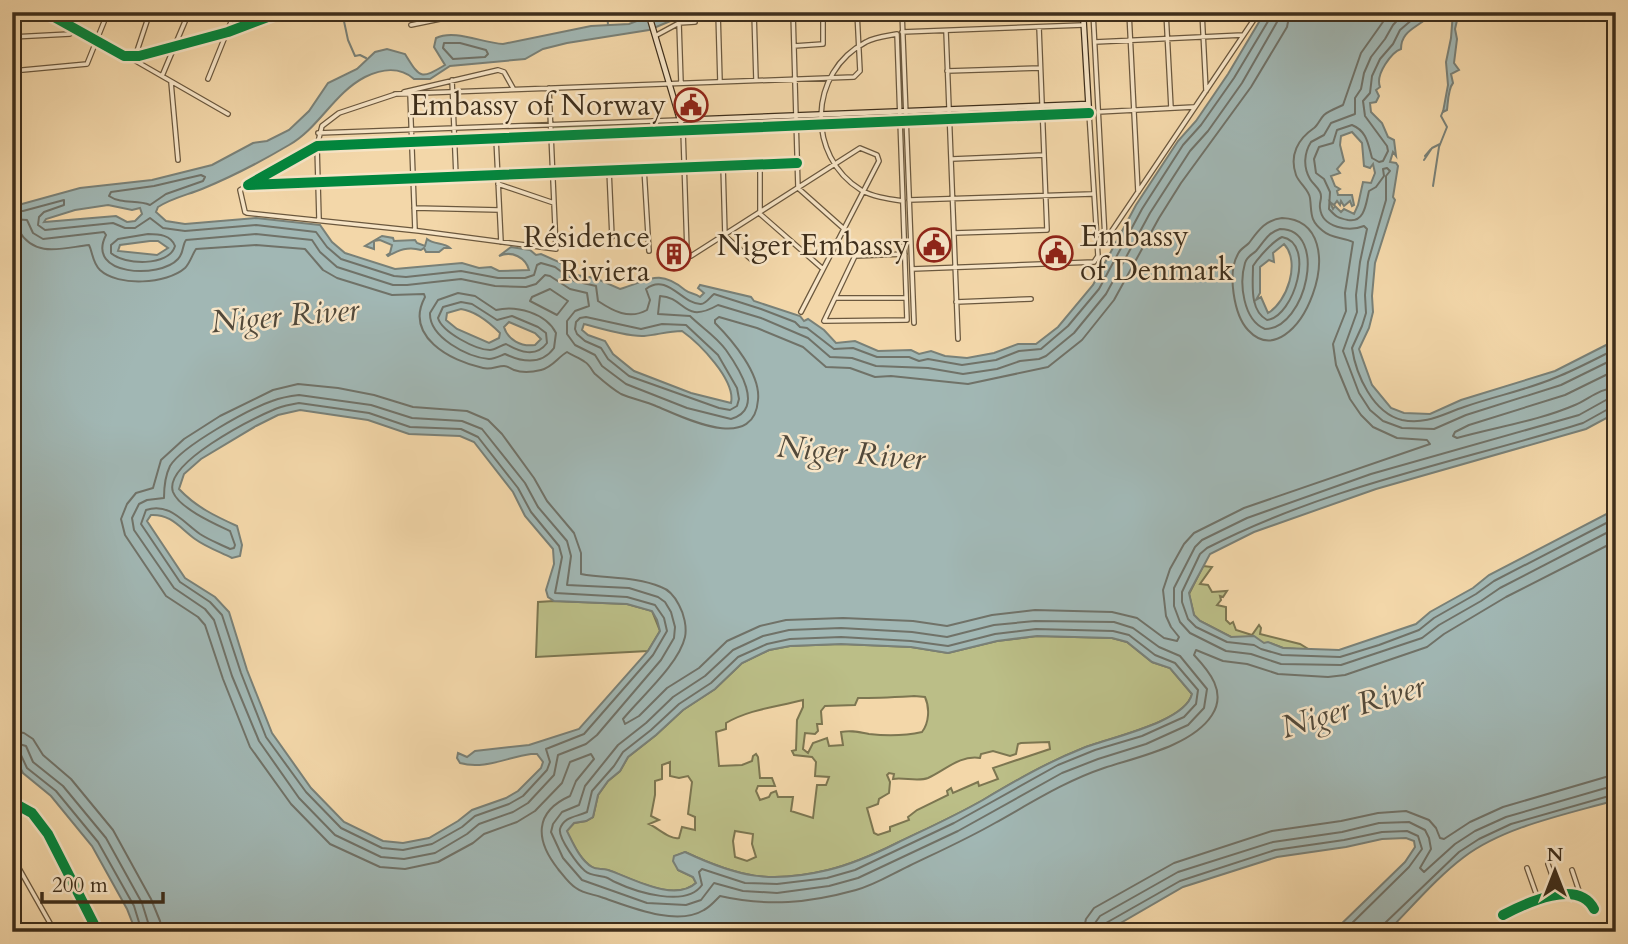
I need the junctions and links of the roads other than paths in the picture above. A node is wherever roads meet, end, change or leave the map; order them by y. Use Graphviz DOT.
graph roads {
  1 [pos="45,12"];
  2 [pos="64,12"];
  3 [pos="108,12"];
  4 [pos="150,12"];
  5 [pos="189,12"];
  6 [pos="234,12"];
  7 [pos="281,12"];
  8 [pos="473,12"];
  9 [pos="648,12"];
  10 [pos="718,12"];
  11 [pos="754,12"];
  12 [pos="793,12"];
  13 [pos="822,12"];
  14 [pos="857,12"];
  15 [pos="902,12"];
  16 [pos="1083,12"];
  17 [pos="1093,12"];
  18 [pos="1129,12"];
  19 [pos="1166,12"];
  20 [pos="1202,12"];
  21 [pos="1238,12"];
  22 [pos="60,21"];
  23 [pos="695,22"];
  24 [pos="679,23"];
  25 [pos="411,25"];
  26 [pos="1084,25"];
  27 [pos="1039,27"];
  28 [pos="75,29"];
  29 [pos="946,31"];
  30 [pos="228,32"];
  31 [pos="902,32"];
  32 [pos="654,33"];
  33 [pos="1244,34"];
  34 [pos="12,37"];
  35 [pos="1203,37"];
  36 [pos="1167,38"];
  37 [pos="1130,40"];
  38 [pos="97,41"];
  39 [pos="1095,42"];
  40 [pos="175,46"];
  41 [pos="794,46"];
  42 [pos="859,47"];
  43 [pos="134,56"];
  44 [pos="1040,68"];
  45 [pos="12,71"];
  46 [pos="947,71"];
  47 [pos="162,76"];
  48 [pos="830,78"];
  49 [pos="208,79"];
  50 [pos="452,79"];
  51 [pos="795,79"];
  52 [pos="756,80"];
  53 [pos="171,81"];
  54 [pos="720,82"];
  55 [pos="681,83"];
  56 [pos="670,84"];
  57 [pos="549,88"];
  58 [pos="513,90"];
  59 [pos="452,92"];
  60 [pos="1206,92"];
  61 [pos="395,94"];
  62 [pos="410,94"];
  63 [pos="1088,104"];
  64 [pos="1042,106"];
  65 [pos="1195,107"];
  66 [pos="1171,108"];
  67 [pos="949,109"];
  68 [pos="1134,110"];
  69 [pos="903,111"];
  70 [pos="1098,112"];
  71 [pos="1089,113"];
  72 [pos="228,114"];
  73 [pos="820,114"];
  74 [pos="796,115"];
  75 [pos="1042,115"];
  76 [pos="949,119"];
  77 [pos="681,120"];
  78 [pos="903,121"];
  79 [pos="820,124"];
  80 [pos="551,125"];
  81 [pos="796,125"];
  82 [pos="454,128"];
  83 [pos="411,130"];
  84 [pos="683,130"];
  85 [pos="318,134"];
  86 [pos="551,136"];
  87 [pos="496,138"];
  88 [pos="454,140"];
  89 [pos="412,142"];
  90 [pos="317,146"];
  91 [pos="1044,155"];
  92 [pos="951,159"];
  93 [pos="178,160"];
  94 [pos="797,163"];
  95 [pos="760,164"];
  96 [pos="835,164"];
  97 [pos="723,165"];
  98 [pos="684,167"];
  99 [pos="644,168"];
  100 [pos="609,170"];
  101 [pos="553,172"];
  102 [pos="498,174"];
  103 [pos="456,176"];
  104 [pos="413,177"];
  105 [pos="318,182"];
  106 [pos="248,184"];
  107 [pos="498,184"];
  108 [pos="798,188"];
  109 [pos="863,191"];
  110 [pos="1138,193"];
  111 [pos="1093,194"];
  112 [pos="1046,196"];
  113 [pos="909,200"];
  114 [pos="952,200"];
  115 [pos="903,201"];
  116 [pos="554,204"];
  117 [pos="414,208"];
  118 [pos="499,211"];
  119 [pos="760,213"];
  120 [pos="319,219"];
  121 [pos="844,229"];
  122 [pos="415,230"];
  123 [pos="954,233"];
  124 [pos="725,236"];
  125 [pos="612,237"];
  126 [pos="501,242"];
  127 [pos="835,246"];
  128 [pos="649,251"];
  129 [pos="905,254"];
  130 [pos="855,256"];
  131 [pos="753,261"];
  132 [pos="955,268"];
  133 [pos="823,269"];
  134 [pos="912,269"];
  135 [pos="835,298"];
  136 [pos="906,298"];
  137 [pos="1031,299"];
  138 [pos="956,302"];
  139 [pos="801,312"];
  140 [pos="914,323"];
  141 [pos="958,339"];
  142 [pos="12,802"];
  143 [pos="12,856"];
  144 [pos="1548,864"];
  145 [pos="1527,868"];
  146 [pos="1572,870"];
  147 [pos="1559,895"];
  148 [pos="1580,895"];
  149 [pos="1538,900"];
  150 [pos="1594,909"];
  151 [pos="1503,915"];
  152 [pos="94,923"];
  153 [pos="55,932"];
  154 [pos="76,932"];
  155 [pos="99,932"];
  1 -- 22 [label="street"];
  2 -- 22 [label="street"];
  3 -- 38 [label="street"];
  4 -- 43 [label="street"];
  5 -- 40 [label="street"];
  6 -- 30 [label="street"];
  7 -- 30 [label="street"];
  8 -- 25 [label="street"];
  9 -- 32 [label="street"];
  10 -- 54 [label="street"];
  11 -- 52 [label="street"];
  12 -- 41 [label="street"];
  13 -- 41 [label="street"];
  14 -- 42 [label="street"];
  15 -- 31 [label="street"];
  16 -- 26 [label="street"];
  17 -- 39 [label="street"];
  18 -- 37 [label="street"];
  19 -- 36 [label="street"];
  20 -- 35 [label="street"];
  21 -- 33 [label="street"];
  22 -- 28 [label="street"];
  23 -- 24 [label="street"];
  24 -- 32 [label="street"];
  24 -- 55 [label="street"];
  26 -- 27 [label="street"];
  26 -- 63 [label="street"];
  27 -- 29 [label="street"];
  27 -- 44 [label="street"];
  28 -- 34 [label="street"];
  28 -- 38 [label="street"];
  29 -- 31 [label="street"];
  29 -- 46 [label="street"];
  30 -- 40 [label="street"];
  30 -- 49 [label="street"];
  31 -- 69 [label="street"];
  32 -- 56 [label="street"];
  33 -- 35 [label="street"];
  33 -- 60 [label="street"];
  35 -- 36 [label="street"];
  35 -- 60 [label="street"];
  36 -- 37 [label="street"];
  36 -- 66 [label="street"];
  37 -- 39 [label="street"];
  37 -- 68 [label="street"];
  38 -- 43 [label="street"];
  38 -- 45 [label="street"];
  39 -- 70 [label="street"];
  40 -- 43 [label="street"];
  40 -- 47 [label="street"];
  41 -- 51 [label="street"];
  42 -- 48 [label="street"];
  42 -- 48 [label="street"];
  42 -- 69 [label="street"];
  43 -- 47 [label="street"];
  44 -- 46 [label="street"];
  44 -- 64 [label="street"];
  46 -- 67 [label="street"];
  47 -- 53 [label="street"];
  48 -- 51 [label="street"];
  48 -- 73 [label="street"];
  50 -- 58 [label="street"];
  50 -- 59 [label="street"];
  50 -- 61 [label="street"];
  51 -- 52 [label="street"];
  51 -- 74 [label="street"];
  52 -- 54 [label="street"];
  53 -- 72 [label="street"];
  53 -- 93 [label="street"];
  54 -- 55 [label="street"];
  55 -- 56 [label="street"];
  56 -- 57 [label="street"];
  56 -- 77 [label="street"];
  57 -- 58 [label="street"];
  57 -- 80 [label="street"];
  58 -- 59 [label="street"];
  59 -- 62 [label="street"];
  59 -- 82 [label="street"];
  60 -- 65 [label="street"];
  61 -- 62 [label="street"];
  61 -- 85 [label="street"];
  62 -- 83 [label="street"];
  63 -- 64 [label="street"];
  63 -- 71 [label="street"];
  64 -- 67 [label="street"];
  64 -- 75 [label="street"];
  65 -- 66 [label="street"];
  65 -- 110 [label="street"];
  66 -- 68 [label="street"];
  67 -- 69 [label="street"];
  67 -- 76 [label="street"];
  68 -- 70 [label="street"];
  68 -- 110 [label="street"];
  69 -- 73 [label="street"];
  69 -- 78 [label="street"];
  70 -- 110 [label="street"];
  71 -- 75 [label="street"];
  71 -- 111 [label="street"];
  73 -- 74 [label="street"];
  73 -- 79 [label="street"];
  74 -- 77 [label="street"];
  74 -- 81 [label="street"];
  75 -- 76 [label="street"];
  75 -- 91 [label="street"];
  76 -- 78 [label="street"];
  76 -- 92 [label="street"];
  77 -- 80 [label="street"];
  77 -- 84 [label="street"];
  78 -- 79 [label="street"];
  78 -- 113 [label="street"];
  78 -- 115 [label="street"];
  79 -- 81 [label="street"];
  79 -- 96 [label="street"];
  80 -- 82 [label="street"];
  80 -- 86 [label="street"];
  81 -- 84 [label="street"];
  81 -- 94 [label="street"];
  82 -- 83 [label="street"];
  82 -- 88 [label="street"];
  83 -- 85 [label="street"];
  83 -- 89 [label="street"];
  84 -- 86 [label="street"];
  84 -- 98 [label="street"];
  85 -- 90 [label="street"];
  86 -- 87 [label="street"];
  86 -- 101 [label="street"];
  87 -- 88 [label="street"];
  87 -- 102 [label="street"];
  88 -- 89 [label="street"];
  88 -- 103 [label="street"];
  89 -- 90 [label="street"];
  89 -- 104 [label="street"];
  90 -- 105 [label="street"];
  90 -- 106 [label="street"];
  91 -- 92 [label="street"];
  91 -- 112 [label="street"];
  92 -- 114 [label="street"];
  94 -- 95 [label="street"];
  94 -- 108 [label="street"];
  95 -- 97 [label="street"];
  95 -- 119 [label="street"];
  96 -- 108 [label="street"];
  96 -- 109 [label="street"];
  96 -- 109 [label="street"];
  97 -- 98 [label="street"];
  97 -- 124 [label="street"];
  98 -- 99 [label="street"];
  98 -- 124 [label="street"];
  99 -- 100 [label="street"];
  99 -- 128 [label="street"];
  100 -- 101 [label="street"];
  100 -- 125 [label="street"];
  101 -- 102 [label="street"];
  101 -- 116 [label="street"];
  102 -- 103 [label="street"];
  102 -- 107 [label="street"];
  103 -- 104 [label="street"];
  104 -- 105 [label="street"];
  104 -- 117 [label="street"];
  105 -- 106 [label="street"];
  105 -- 120 [label="street"];
  106 -- 120 [label="street"];
  107 -- 116 [label="street"];
  107 -- 118 [label="street"];
  108 -- 119 [label="street"];
  108 -- 121 [label="street"];
  109 -- 115 [label="street"];
  109 -- 121 [label="street"];
  111 -- 112 [label="street"];
  111 -- 132 [label="street"];
  112 -- 114 [label="street"];
  112 -- 123 [label="street"];
  113 -- 114 [label="street"];
  113 -- 134 [label="street"];
  114 -- 123 [label="street"];
  115 -- 129 [label="street"];
  116 -- 126 [label="street"];
  117 -- 118 [label="street"];
  117 -- 122 [label="street"];
  118 -- 126 [label="street"];
  119 -- 124 [label="street"];
  119 -- 133 [label="street"];
  120 -- 122 [label="street"];
  121 -- 127 [label="street"];
  122 -- 126 [label="street"];
  123 -- 132 [label="street"];
  124 -- 131 [label="street"];
  127 -- 130 [label="street"];
  127 -- 133 [label="street"];
  129 -- 130 [label="street"];
  129 -- 136 [label="street"];
  130 -- 135 [label="street"];
  132 -- 134 [label="street"];
  132 -- 138 [label="street"];
  133 -- 139 [label="street"];
  134 -- 140 [label="street"];
  135 -- 136 [label="street"];
  135 -- 136 [label="street"];
  137 -- 138 [label="street"];
  138 -- 141 [label="street"];
  142 -- 152 [label="street"];
  143 -- 153 [label="street"];
  144 -- 147 [label="street"];
  145 -- 149 [label="street"];
  146 -- 148 [label="street"];
  147 -- 148 [label="street"];
  147 -- 149 [label="street"];
  148 -- 150 [label="street"];
  149 -- 151 [label="street"];
  152 -- 154 [label="street"];
  152 -- 155 [label="street"];
}
